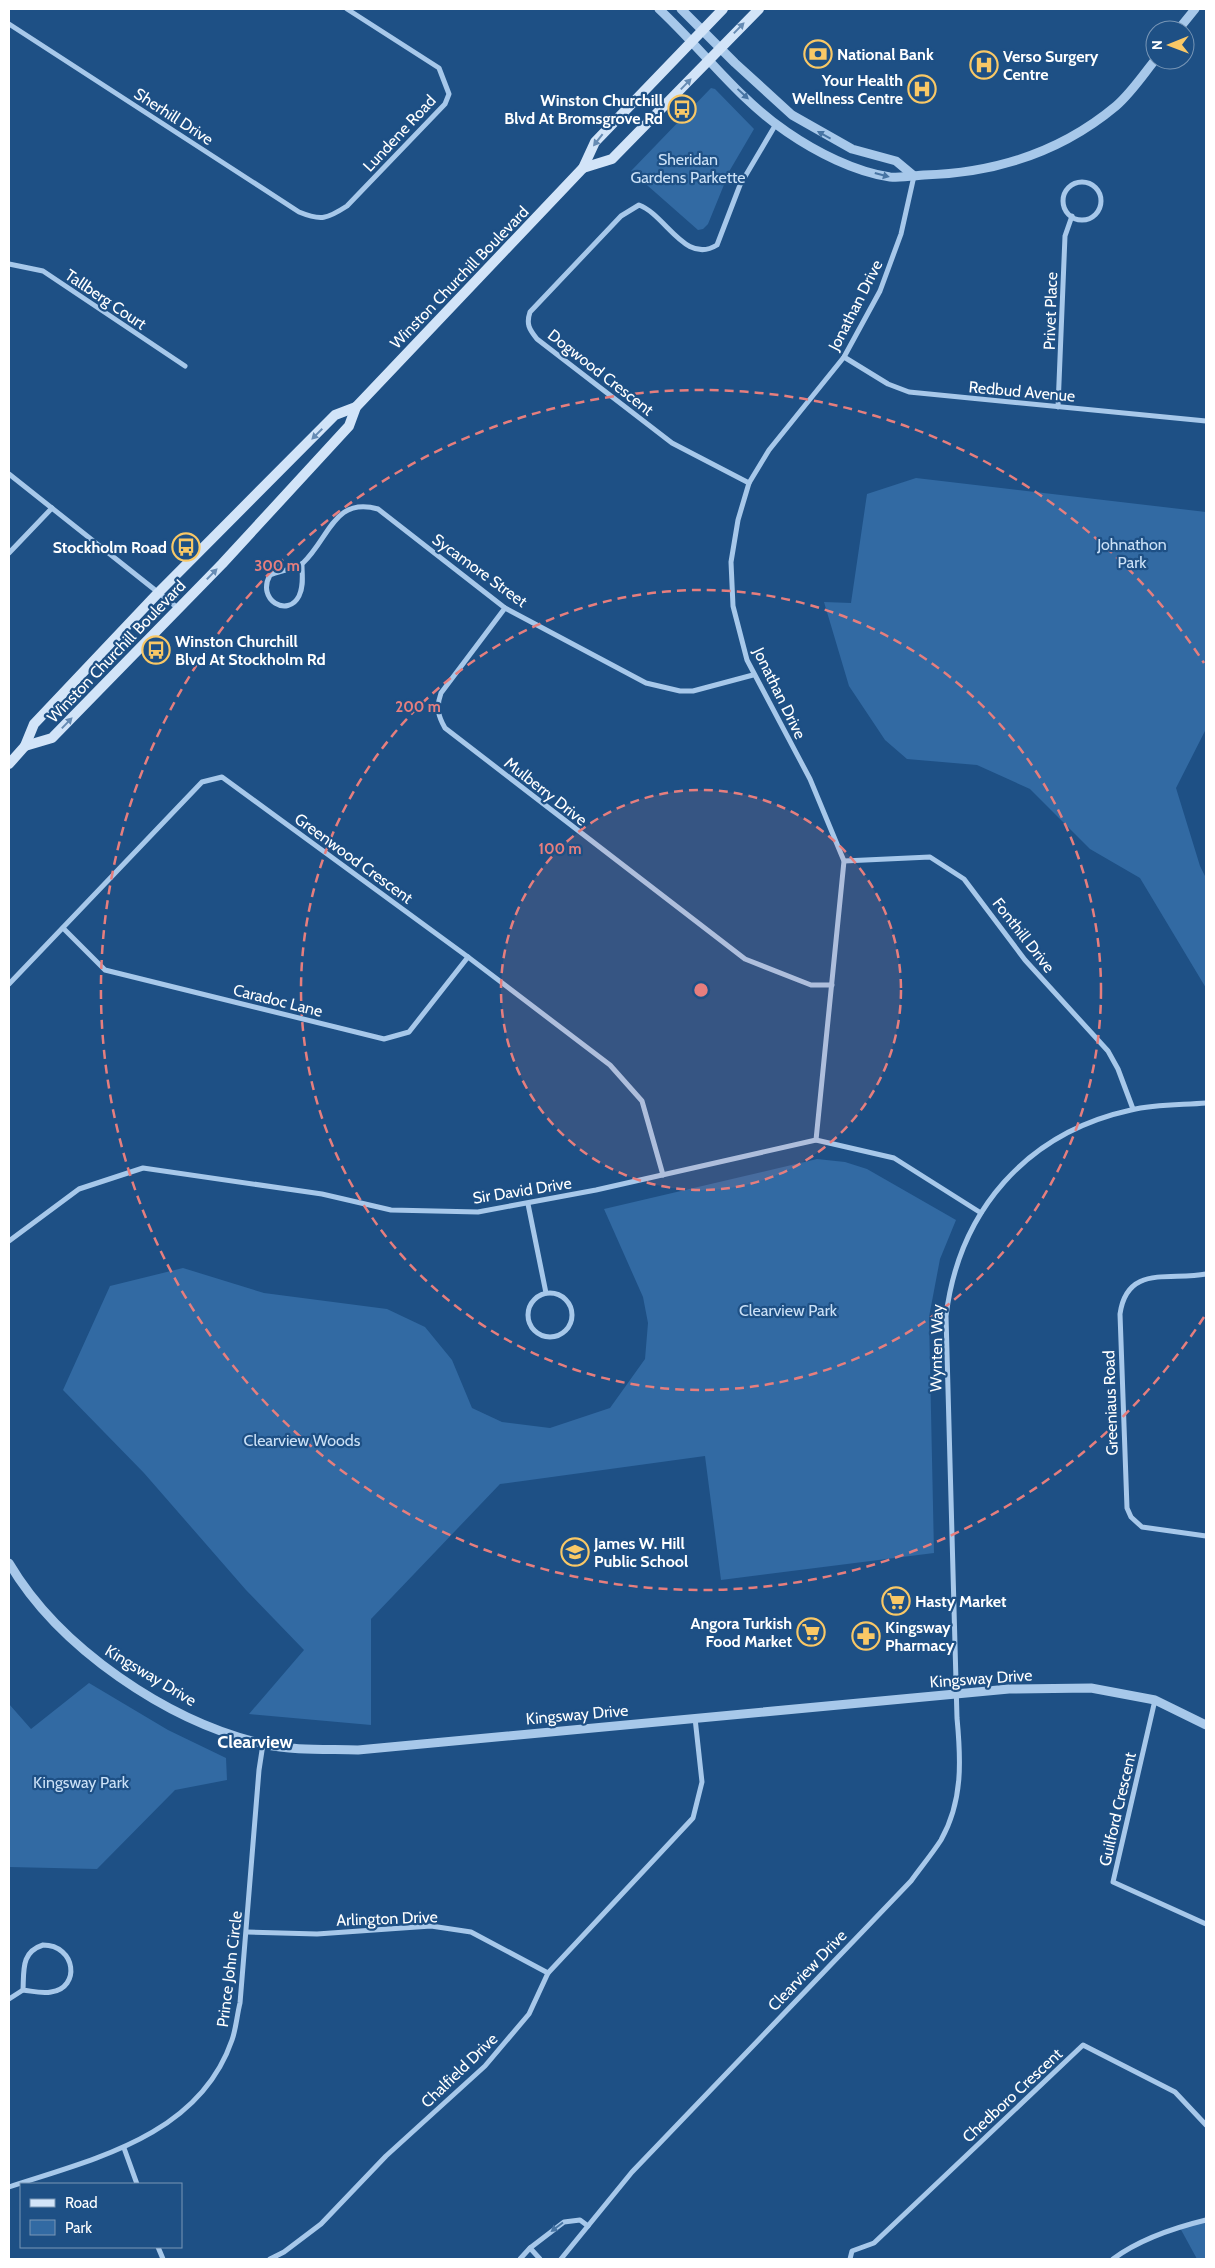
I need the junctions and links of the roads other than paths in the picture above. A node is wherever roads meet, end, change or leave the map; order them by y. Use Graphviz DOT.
graph roads {
  1 [pos="347,9"];
  2 [pos="659,9"];
  3 [pos="681,9"];
  4 [pos="723,9"];
  5 [pos="759,9"];
  6 [pos="1195,9"];
  7 [pos="1186,20"];
  8 [pos="9,24"];
  9 [pos="703,30"];
  10 [pos="692,41"];
  11 [pos="720,48"];
  12 [pos="709,60"];
  13 [pos="1147,70"];
  14 [pos="776,124"];
  15 [pos="583,168"];
  16 [pos="914,176"];
  17 [pos="1072,216"];
  18 [pos="329,218"];
  19 [pos="9,264"];
  20 [pos="844,357"];
  21 [pos="185,366"];
  22 [pos="356,407"];
  23 [pos="1058,407"];
  24 [pos="1206,421"];
  25 [pos="9,474"];
  26 [pos="749,483"];
  27 [pos="52,508"];
  28 [pos="9,553"];
  29 [pos="302,565"];
  30 [pos="158,592"];
  31 [pos="505,608"];
  32 [pos="179,609"];
  33 [pos="753,675"];
  34 [pos="25,746"];
  35 [pos="9,764"];
  36 [pos="844,860"];
  37 [pos="63,928"];
  38 [pos="468,957"];
  39 [pos="9,984"];
  40 [pos="832,985"];
  41 [pos="1206,1103"];
  42 [pos="1133,1109"];
  43 [pos="816,1140"];
  44 [pos="663,1175"];
  45 [pos="528,1204"];
  46 [pos="980,1212"];
  47 [pos="9,1240"];
  48 [pos="1206,1274"];
  49 [pos="546,1293"];
  50 [pos="1206,1536"];
  51 [pos="9,1563"];
  52 [pos="957,1694"];
  53 [pos="1155,1700"];
  54 [pos="695,1718"];
  55 [pos="1206,1725"];
  56 [pos="263,1744"];
  57 [pos="1206,1924"];
  58 [pos="247,1932"];
  59 [pos="548,1973"];
  60 [pos="23,1990"];
  61 [pos="9,1999"];
  62 [pos="1206,2125"];
  63 [pos="124,2148"];
  64 [pos="21,2183"];
  65 [pos="137,2183"];
  66 [pos="1206,2220"];
  67 [pos="588,2226"];
  68 [pos="530,2248"];
  69 [pos="270,2259"];
  70 [pos="520,2259"];
  71 [pos="540,2259"];
  72 [pos="561,2259"];
  73 [pos="850,2259"];
  74 [pos="1113,2259"];
  1 -- 18 [label="street, Lundene Road"];
  2 -- 10 [label="street"];
  3 -- 9 [label="street"];
  4 -- 9 [label="main road, Winston Churchill Boulevard"];
  11 -- 5 [label="main road, Winston Churchill Boulevard, one-way"];
  6 -- 7 [label="street"];
  8 -- 18 [label="street, Sherhill Drive"];
  9 -- 10 [label="main road, Winston Churchill Boulevard"];
  9 -- 11 [label="street"];
  10 -- 12 [label="street"];
  10 -- 15 [label="main road, Winston Churchill Boulevard, one-way"];
  11 -- 12 [label="main road, Winston Churchill Boulevard"];
  16 -- 11 [label="street, one-way"];
  12 -- 14 [label="street, one-way"];
  15 -- 12 [label="main road, Winston Churchill Boulevard, one-way"];
  13 -- 16 [label="street"];
  14 -- 16 [label="street, one-way"];
  14 -- 26 [label="street, Dogwood Crescent"];
  15 -- 22 [label="main road, Winston Churchill Boulevard"];
  16 -- 20 [label="street, Jonathan Drive"];
  17 -- 17 [label="street"];
  17 -- 23 [label="street, Privet Place"];
  19 -- 21 [label="street, Tallberg Court"];
  20 -- 23 [label="street, Redbud Avenue"];
  20 -- 26 [label="street, Jonathan Drive"];
  22 -- 30 [label="main road, Winston Churchill Boulevard, one-way"];
  32 -- 22 [label="main road, Winston Churchill Boulevard, one-way"];
  23 -- 24 [label="street, Redbud Avenue"];
  25 -- 27 [label="street"];
  26 -- 33 [label="street, Jonathan Drive"];
  27 -- 28 [label="street"];
  27 -- 30 [label="street"];
  29 -- 29 [label="street"];
  29 -- 31 [label="street, Sycamore Street"];
  30 -- 32 [label="street"];
  30 -- 34 [label="main road, Winston Churchill Boulevard"];
  31 -- 33 [label="street, Sycamore Street"];
  31 -- 40 [label="street, Mulberry Drive"];
  34 -- 32 [label="main road, Winston Churchill Boulevard, one-way"];
  33 -- 36 [label="street, Jonathan Drive"];
  34 -- 35 [label="main road, Winston Churchill Boulevard"];
  36 -- 40 [label="street, Jonathan Drive"];
  36 -- 42 [label="street, Fonthill Drive"];
  37 -- 38 [label="street, Caradoc Lane"];
  37 -- 38 [label="street, Greenwood Crescent"];
  37 -- 39 [label="street, Greenwood Crescent"];
  38 -- 44 [label="street, Greenwood Crescent"];
  40 -- 43 [label="street, Jonathan Drive"];
  41 -- 42 [label="street, Wynten Way"];
  42 -- 46 [label="street, Wynten Way"];
  43 -- 44 [label="street, Sir David Drive"];
  43 -- 46 [label="street, Sir David Drive"];
  44 -- 45 [label="street, Sir David Drive"];
  45 -- 47 [label="street, Sir David Drive"];
  45 -- 49 [label="street"];
  46 -- 52 [label="street, Wynten Way"];
  48 -- 50 [label="street, Greeniaus Road"];
  49 -- 49 [label="street"];
  51 -- 56 [label="street, Kingsway Drive"];
  52 -- 53 [label="street, Kingsway Drive"];
  52 -- 54 [label="street, Kingsway Drive"];
  52 -- 67 [label="street, Clearview Drive"];
  53 -- 55 [label="street, Kingsway Drive"];
  53 -- 57 [label="street, Guilford Crescent"];
  54 -- 56 [label="street, Kingsway Drive"];
  54 -- 59 [label="street, Chalfield Drive"];
  56 -- 58 [label="street, Prince John Circle"];
  58 -- 59 [label="street, Arlington Drive"];
  58 -- 63 [label="street, Prince John Circle"];
  59 -- 69 [label="street, Chalfield Drive"];
  60 -- 60 [label="street"];
  60 -- 61 [label="street"];
  62 -- 73 [label="street, Chedboro Crescent"];
  63 -- 64 [label="street, Prince John Circle"];
  63 -- 65 [label="street"];
  66 -- 74 [label="street"];
  67 -- 68 [label="street, one-way"];
  67 -- 72 [label="street, Clearview Drive"];
  68 -- 70 [label="street"];
  68 -- 71 [label="street"];
}
